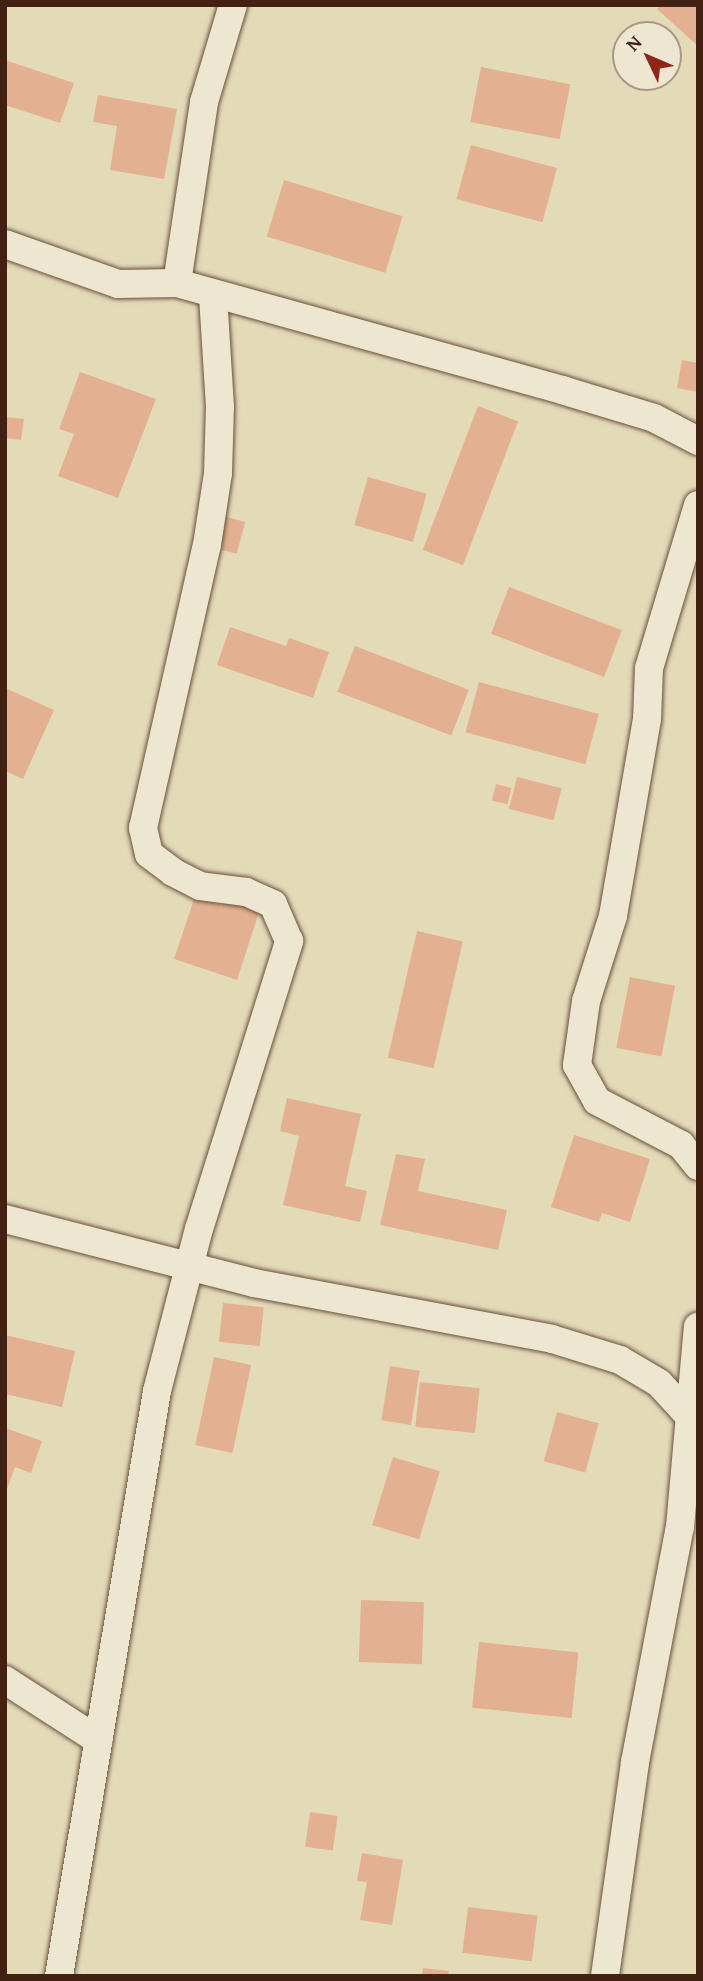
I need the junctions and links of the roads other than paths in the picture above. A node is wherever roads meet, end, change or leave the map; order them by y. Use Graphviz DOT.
graph roads {
  1 [pos="233,5"];
  2 [pos="5,244"];
  3 [pos="177,283"];
  4 [pos="213,296"];
  5 [pos="697,444"];
  6 [pos="698,505"];
  7 [pos="698,1166"];
  8 [pos="5,1219"];
  9 [pos="192,1268"];
  10 [pos="698,1327"];
  11 [pos="690,1417"];
  12 [pos="5,1680"];
  13 [pos="97,1740"];
  14 [pos="59,1976"];
  15 [pos="605,1976"];
  1 -- 3 [label="street"];
  2 -- 3 [label="street"];
  3 -- 4 [label="street"];
  4 -- 5 [label="street"];
  4 -- 9 [label="street"];
  6 -- 7 [label="street"];
  8 -- 9 [label="street"];
  9 -- 11 [label="street"];
  9 -- 13 [label="street"];
  10 -- 11 [label="street"];
  11 -- 15 [label="street"];
  12 -- 13 [label="street"];
  13 -- 14 [label="street"];
}
